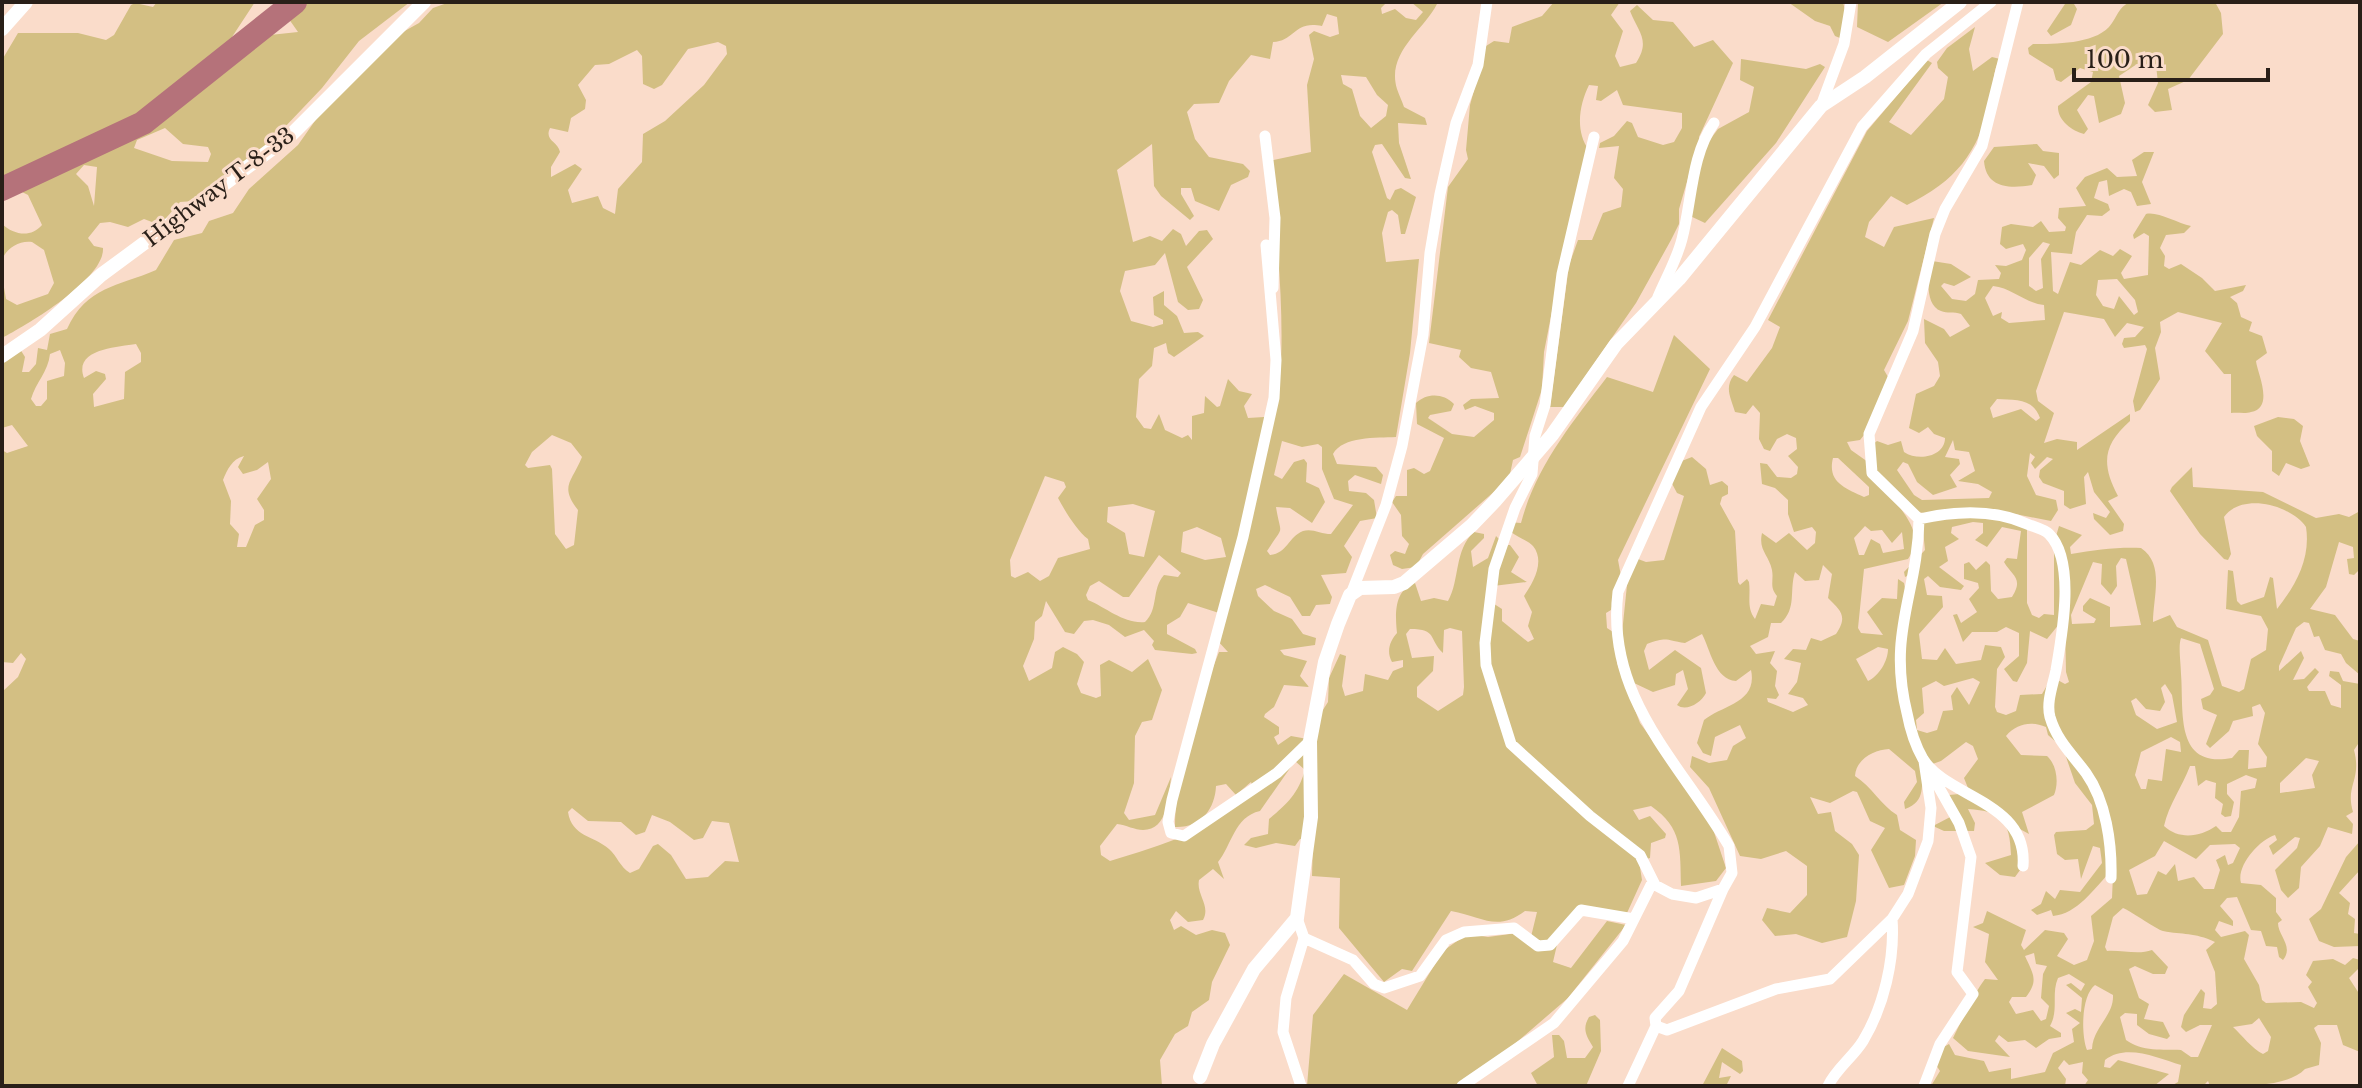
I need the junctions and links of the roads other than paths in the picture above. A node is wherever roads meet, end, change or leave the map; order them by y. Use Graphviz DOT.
graph roads {
  1 [pos="26,2"];
  2 [pos="424,2"];
  3 [pos="1487,2"];
  4 [pos="1851,2"];
  5 [pos="1960,2"];
  6 [pos="1991,2"];
  7 [pos="2018,2"];
  8 [pos="2,29"];
  9 [pos="1821,106"];
  10 [pos="1714,123"];
  11 [pos="1265,136"];
  12 [pos="1594,137"];
  13 [pos="1266,245"];
  14 [pos="1272,300"];
  15 [pos="1656,302"];
  16 [pos="2,356"];
  17 [pos="1533,455"];
  18 [pos="1919,519"];
  19 [pos="1350,595"];
  20 [pos="1310,741"];
  21 [pos="1924,761"];
  22 [pos="2023,866"];
  23 [pos="2111,878"];
  24 [pos="1653,881"];
  25 [pos="1723,889"];
  26 [pos="1297,918"];
  27 [pos="1634,919"];
  28 [pos="1892,919"];
  29 [pos="1304,938"];
  30 [pos="1656,1026"];
  31 [pos="1199,1082"];
  32 [pos="1301,1086"];
  33 [pos="1462,1086"];
  34 [pos="1628,1086"];
  35 [pos="1828,1086"];
  36 [pos="1924,1086"];
  1 -- 8 [label="street"];
  2 -- 16 [label="street, Highway T-8-33"];
  3 -- 19 [label="street"];
  4 -- 9 [label="street"];
  5 -- 9 [label="street"];
  6 -- 25 [label="street"];
  7 -- 18 [label="street"];
  9 -- 15 [label="street"];
  10 -- 15 [label="street"];
  11 -- 14 [label="street"];
  12 -- 17 [label="street"];
  13 -- 14 [label="street"];
  14 -- 20 [label="street"];
  15 -- 17 [label="street"];
  17 -- 19 [label="street"];
  17 -- 24 [label="street"];
  18 -- 21 [label="street"];
  18 -- 23 [label="street"];
  19 -- 20 [label="street"];
  20 -- 26 [label="street"];
  21 -- 22 [label="street"];
  21 -- 28 [label="street"];
  21 -- 36 [label="street"];
  24 -- 25 [label="street"];
  24 -- 27 [label="street"];
  25 -- 30 [label="street"];
  26 -- 29 [label="street"];
  26 -- 31 [label="street"];
  27 -- 29 [label="street"];
  27 -- 33 [label="street"];
  28 -- 30 [label="street"];
  28 -- 35 [label="street"];
  29 -- 32 [label="street"];
  30 -- 34 [label="street"];
}
